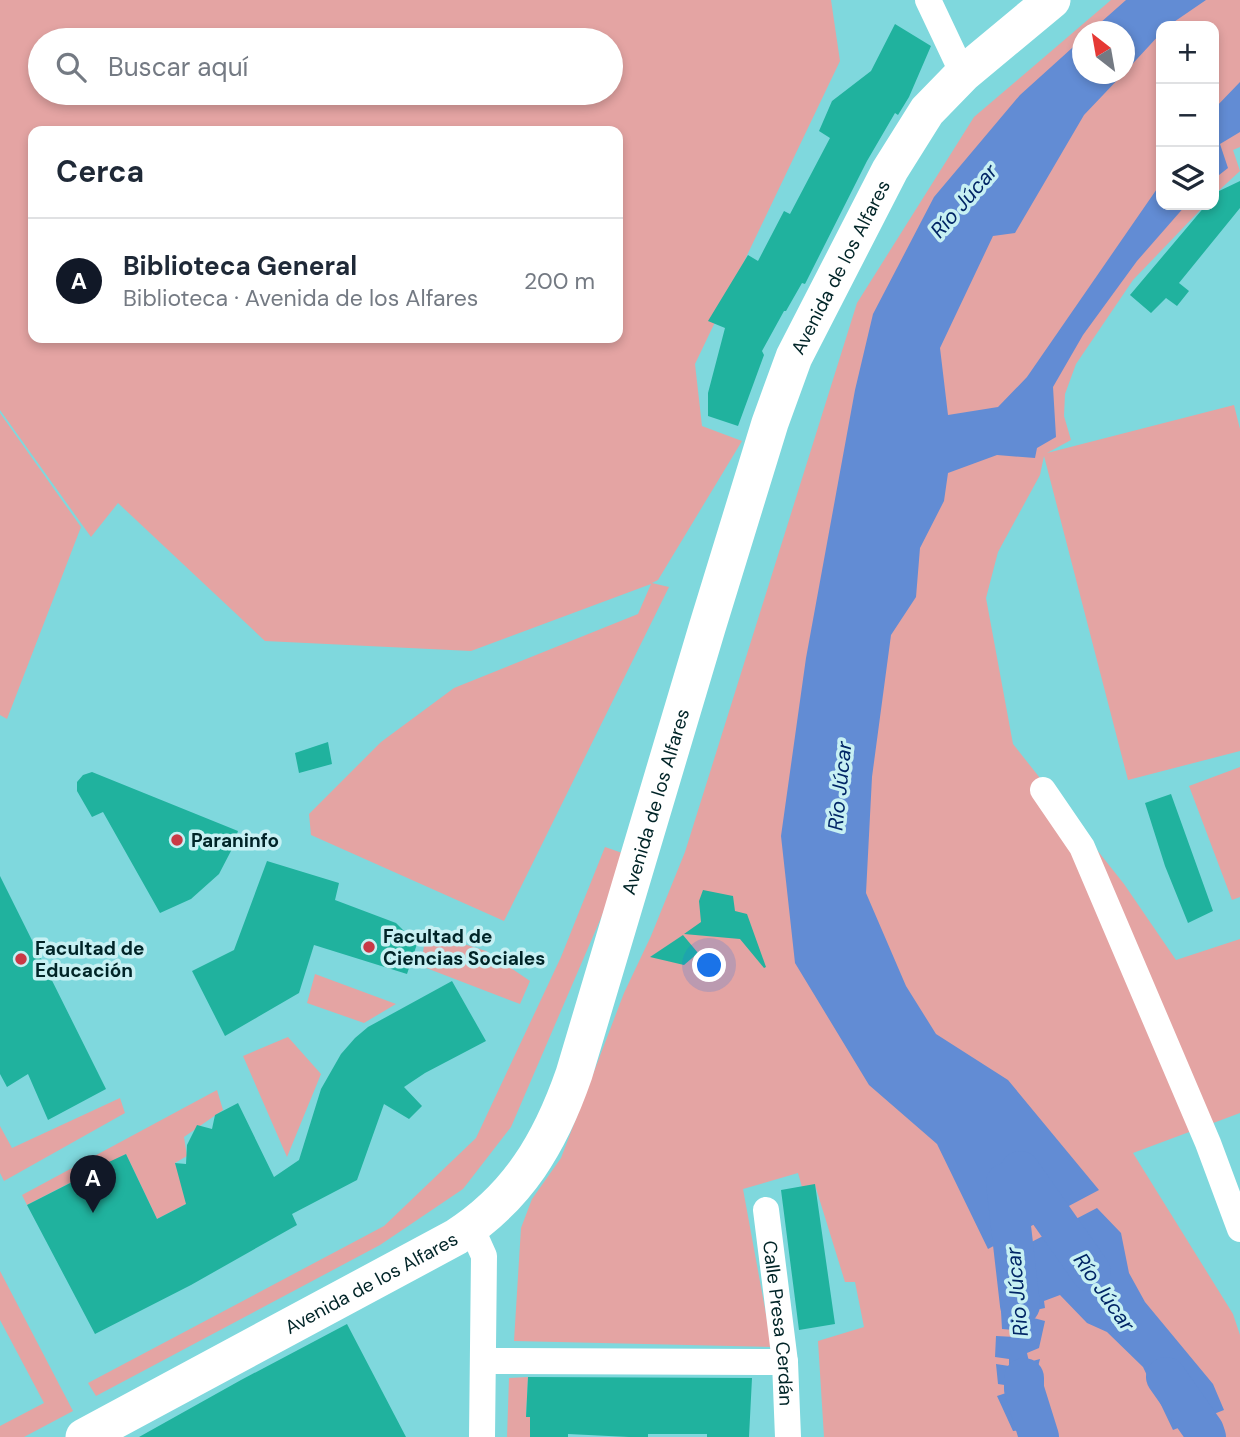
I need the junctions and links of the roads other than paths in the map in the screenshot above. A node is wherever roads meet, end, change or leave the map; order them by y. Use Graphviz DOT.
graph roads {
  1 [pos="928,0"];
  2 [pos="1052,0"];
  3 [pos="963,74"];
  4 [pos="1043,790"];
  5 [pos="766,1210"];
  6 [pos="471,1227"];
  7 [pos="1240,1230"];
  8 [pos="483,1361"];
  9 [pos="785,1362"];
  10 [pos="84,1437"];
  11 [pos="482,1437"];
  12 [pos="788,1437"];
  1 -- 3 [label="street"];
  2 -- 3 [label="street, Avenida de los Alfares"];
  3 -- 6 [label="street, Avenida de los Alfares"];
  4 -- 7 [label="street"];
  5 -- 9 [label="street, Calle Presa Cerdán"];
  6 -- 8 [label="street"];
  6 -- 10 [label="street, Avenida de los Alfares"];
  8 -- 9 [label="street"];
  8 -- 11 [label="street"];
  9 -- 12 [label="street, Calle Presa Cerdán"];
}
